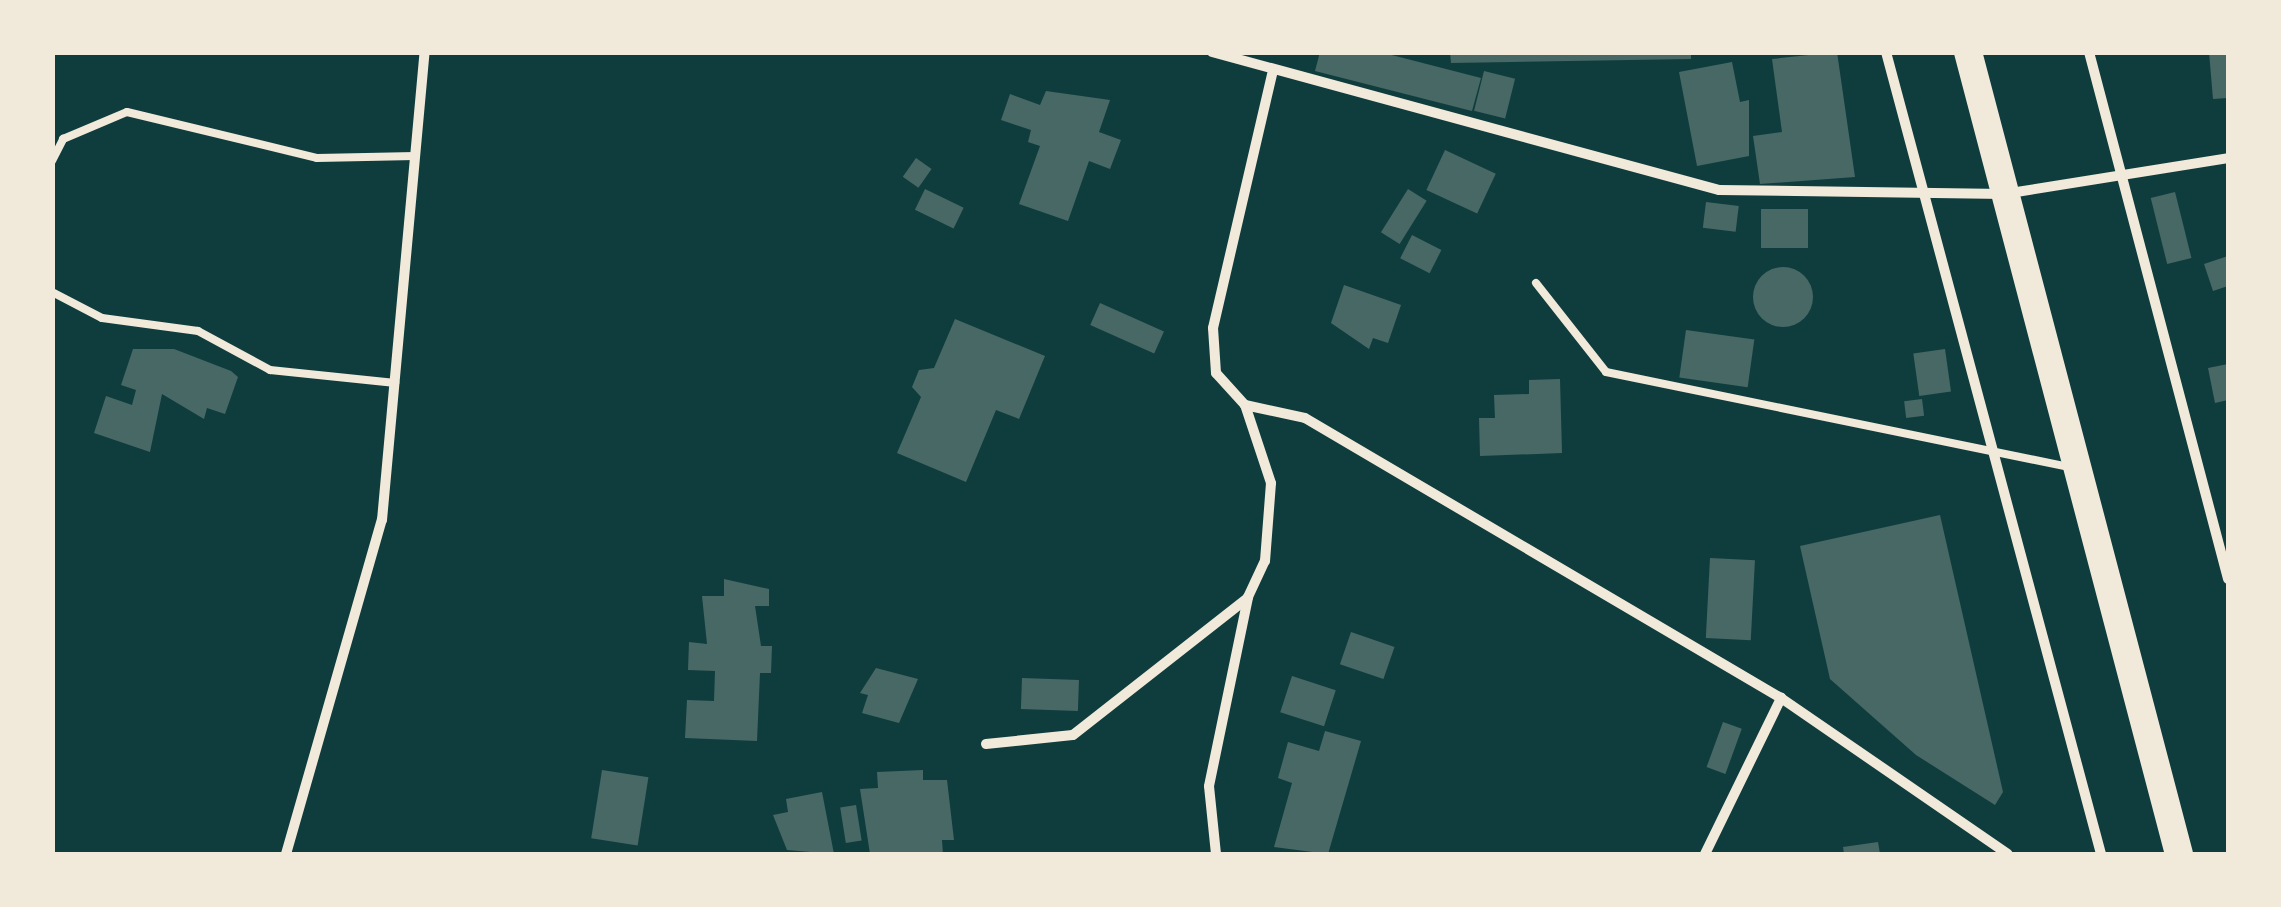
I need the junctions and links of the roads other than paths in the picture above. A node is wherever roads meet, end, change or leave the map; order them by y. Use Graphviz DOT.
graph roads {
  1 [pos="424,52"];
  2 [pos="1212,52"];
  3 [pos="1886,52"];
  4 [pos="1968,52"];
  5 [pos="2089,52"];
  6 [pos="1272,74"];
  7 [pos="416,156"];
  8 [pos="2228,158"];
  9 [pos="52,161"];
  10 [pos="2116,174"];
  11 [pos="1917,192"];
  12 [pos="2004,194"];
  13 [pos="1536,283"];
  14 [pos="52,292"];
  15 [pos="395,383"];
  16 [pos="1245,404"];
  17 [pos="1990,456"];
  18 [pos="2077,469"];
  19 [pos="2228,579"];
  20 [pos="1248,597"];
  21 [pos="1781,698"];
  22 [pos="986,744"];
  23 [pos="286,854"];
  24 [pos="1216,854"];
  25 [pos="1705,854"];
  26 [pos="2008,854"];
  27 [pos="2101,854"];
  28 [pos="2179,854"];
  1 -- 7 [label="street"];
  2 -- 6 [label="street"];
  3 -- 11 [label="street"];
  4 -- 12 [label="highway"];
  5 -- 10 [label="street"];
  6 -- 11 [label="street"];
  6 -- 16 [label="street"];
  7 -- 9 [label="lane"];
  7 -- 15 [label="street"];
  8 -- 10 [label="street"];
  10 -- 12 [label="street"];
  10 -- 19 [label="street"];
  11 -- 12 [label="street"];
  11 -- 17 [label="street"];
  12 -- 18 [label="highway"];
  13 -- 17 [label="lane"];
  14 -- 15 [label="lane"];
  15 -- 23 [label="street"];
  16 -- 20 [label="street"];
  16 -- 21 [label="street"];
  17 -- 18 [label="lane"];
  17 -- 27 [label="street"];
  18 -- 28 [label="highway"];
  20 -- 22 [label="street"];
  20 -- 24 [label="street"];
  21 -- 25 [label="street"];
  21 -- 26 [label="street"];
}
